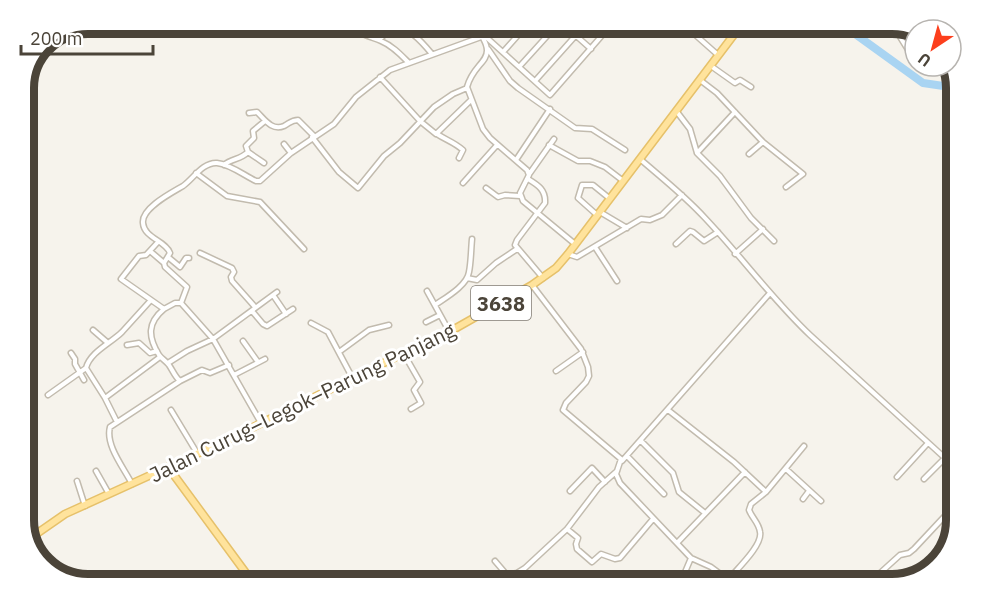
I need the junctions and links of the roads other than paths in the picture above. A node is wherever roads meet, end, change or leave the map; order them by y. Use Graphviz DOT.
graph roads {
  1 [pos="363,34"];
  2 [pos="386,34"];
  3 [pos="411,34"];
  4 [pos="479,34"];
  5 [pos="489,34"];
  6 [pos="519,34"];
  7 [pos="549,34"];
  8 [pos="604,34"];
  9 [pos="694,34"];
  10 [pos="576,35"];
  11 [pos="734,35"];
  12 [pos="481,37"];
  13 [pos="380,40"];
  14 [pos="487,48"];
  15 [pos="591,49"];
  16 [pos="502,52"];
  17 [pos="432,54"];
  18 [pos="718,55"];
  19 [pos="409,63"];
  20 [pos="711,66"];
  21 [pos="519,67"];
  22 [pos="380,77"];
  23 [pos="700,80"];
  24 [pos="535,81"];
  25 [pos="467,87"];
  26 [pos="751,87"];
  27 [pos="471,100"];
  28 [pos="550,109"];
  29 [pos="676,112"];
  30 [pos="735,112"];
  31 [pos="249,113"];
  32 [pos="265,121"];
  33 [pos="420,121"];
  34 [pos="437,134"];
  35 [pos="313,136"];
  36 [pos="554,138"];
  37 [pos="763,142"];
  38 [pos="284,144"];
  39 [pos="497,145"];
  40 [pos="549,145"];
  41 [pos="625,150"];
  42 [pos="248,152"];
  43 [pos="291,153"];
  44 [pos="697,153"];
  45 [pos="748,154"];
  46 [pos="459,158"];
  47 [pos="640,159"];
  48 [pos="516,160"];
  49 [pos="264,164"];
  50 [pos="224,165"];
  51 [pos="196,173"];
  52 [pos="528,176"];
  53 [pos="622,180"];
  54 [pos="463,183"];
  55 [pos="786,187"];
  56 [pos="486,188"];
  57 [pos="682,195"];
  58 [pos="520,196"];
  59 [pos="609,198"];
  60 [pos="537,212"];
  61 [pos="598,213"];
  62 [pos="627,228"];
  63 [pos="763,229"];
  64 [pos="718,232"];
  65 [pos="472,238"];
  66 [pos="774,241"];
  67 [pos="158,242"];
  68 [pos="575,244"];
  69 [pos="676,244"];
  70 [pos="595,248"];
  71 [pos="303,249"];
  72 [pos="517,249"];
  73 [pos="150,251"];
  74 [pos="200,253"];
  75 [pos="568,254"];
  76 [pos="735,254"];
  77 [pos="167,257"];
  78 [pos="189,258"];
  79 [pos="164,263"];
  80 [pos="467,278"];
  81 [pos="543,278"];
  82 [pos="616,281"];
  83 [pos="532,285"];
  84 [pos="427,291"];
  85 [pos="770,293"];
  86 [pos="151,300"];
  87 [pos="181,303"];
  88 [pos="435,305"];
  89 [pos="164,309"];
  90 [pos="254,309"];
  91 [pos="292,309"];
  92 [pos="286,314"];
  93 [pos="440,315"];
  94 [pos="426,322"];
  95 [pos="310,323"];
  96 [pos="389,325"];
  97 [pos="93,330"];
  98 [pos="450,332"];
  99 [pos="213,339"];
  100 [pos="243,342"];
  101 [pos="108,344"];
  102 [pos="127,345"];
  103 [pos="157,351"];
  104 [pos="339,352"];
  105 [pos="583,352"];
  106 [pos="71,353"];
  107 [pos="404,353"];
  108 [pos="160,357"];
  109 [pos="265,359"];
  110 [pos="258,362"];
  111 [pos="168,363"];
  112 [pos="229,365"];
  113 [pos="86,368"];
  114 [pos="556,371"];
  115 [pos="80,374"];
  116 [pos="234,375"];
  117 [pos="353,379"];
  118 [pos="84,380"];
  119 [pos="180,381"];
  120 [pos="48,395"];
  121 [pos="105,398"];
  122 [pos="411,409"];
  123 [pos="171,410"];
  124 [pos="668,410"];
  125 [pos="117,422"];
  126 [pos="261,423"];
  127 [pos="641,441"];
  128 [pos="928,443"];
  129 [pos="804,446"];
  130 [pos="197,453"];
  131 [pos="627,456"];
  132 [pos="945,458"];
  133 [pos="622,461"];
  134 [pos="168,467"];
  135 [pos="786,469"];
  136 [pos="96,471"];
  137 [pos="617,471"];
  138 [pos="745,472"];
  139 [pos="897,477"];
  140 [pos="924,479"];
  141 [pos="77,481"];
  142 [pos="605,482"];
  143 [pos="132,484"];
  144 [pos="570,491"];
  145 [pos="809,491"];
  146 [pos="766,492"];
  147 [pos="664,494"];
  148 [pos="109,495"];
  149 [pos="802,500"];
  150 [pos="821,501"];
  151 [pos="86,506"];
  152 [pos="705,513"];
  153 [pos="946,515"];
  154 [pos="653,519"];
  155 [pos="567,529"];
  156 [pos="37,534"];
  157 [pos="677,543"];
  158 [pos="691,558"];
  159 [pos="495,561"];
  160 [pos="247,574"];
  161 [pos="504,574"];
  162 [pos="513,574"];
  163 [pos="684,574"];
  164 [pos="721,574"];
  165 [pos="733,574"];
  166 [pos="879,574"];
  1 -- 13 [label="street"];
  2 -- 13 [label="street"];
  3 -- 17 [label="street"];
  4 -- 12 [label="street"];
  5 -- 16 [label="street"];
  6 -- 16 [label="street"];
  7 -- 21 [label="street"];
  8 -- 15 [label="street"];
  9 -- 18 [label="street"];
  10 -- 15 [label="street"];
  10 -- 24 [label="street"];
  11 -- 18 [label="main road, Jalan Curug–Legok–Parung Panjang / 3638"];
  12 -- 14 [label="street"];
  12 -- 17 [label="street"];
  13 -- 19 [label="street"];
  14 -- 25 [label="street"];
  14 -- 28 [label="street"];
  15 -- 24 [label="street"];
  16 -- 21 [label="street"];
  17 -- 19 [label="street"];
  18 -- 20 [label="main road, Jalan Curug–Legok–Parung Panjang / 3638"];
  19 -- 22 [label="street"];
  20 -- 23 [label="main road, Jalan Curug–Legok–Parung Panjang / 3638"];
  20 -- 26 [label="street"];
  21 -- 24 [label="street"];
  22 -- 33 [label="street"];
  22 -- 35 [label="street"];
  23 -- 29 [label="main road, Jalan Curug–Legok–Parung Panjang / 3638"];
  23 -- 30 [label="street"];
  25 -- 27 [label="street"];
  25 -- 33 [label="street"];
  27 -- 34 [label="street"];
  27 -- 39 [label="street"];
  28 -- 41 [label="street"];
  28 -- 48 [label="street"];
  29 -- 44 [label="street"];
  29 -- 47 [label="main road, Jalan Curug–Legok–Parung Panjang / 3638"];
  30 -- 37 [label="street"];
  30 -- 44 [label="street"];
  31 -- 32 [label="street"];
  32 -- 35 [label="street"];
  32 -- 42 [label="street"];
  33 -- 34 [label="street"];
  33 -- 35 [label="street"];
  34 -- 46 [label="street"];
  35 -- 43 [label="street"];
  36 -- 40 [label="street"];
  37 -- 45 [label="street"];
  37 -- 55 [label="street"];
  38 -- 43 [label="street"];
  39 -- 48 [label="street"];
  39 -- 54 [label="street"];
  40 -- 52 [label="street"];
  40 -- 53 [label="street"];
  42 -- 49 [label="street"];
  42 -- 50 [label="street"];
  43 -- 50 [label="street"];
  44 -- 63 [label="street"];
  47 -- 53 [label="main road, Jalan Curug–Legok–Parung Panjang / 3638"];
  47 -- 57 [label="street"];
  48 -- 52 [label="street"];
  50 -- 51 [label="street"];
  51 -- 67 [label="street"];
  51 -- 71 [label="street"];
  52 -- 58 [label="street"];
  52 -- 60 [label="street"];
  53 -- 59 [label="main road, Jalan Curug–Legok–Parung Panjang / 3638"];
  56 -- 58 [label="street"];
  57 -- 62 [label="street"];
  57 -- 64 [label="street"];
  58 -- 60 [label="street"];
  59 -- 61 [label="main road, Jalan Curug–Legok–Parung Panjang / 3638"];
  59 -- 61 [label="street"];
  60 -- 68 [label="street"];
  60 -- 72 [label="street"];
  61 -- 62 [label="street"];
  61 -- 68 [label="main road, Jalan Curug–Legok–Parung Panjang / 3638"];
  62 -- 70 [label="street"];
  63 -- 66 [label="street"];
  63 -- 76 [label="street"];
  64 -- 69 [label="street"];
  64 -- 76 [label="street"];
  65 -- 80 [label="street"];
  67 -- 73 [label="street"];
  67 -- 77 [label="street"];
  68 -- 75 [label="main road, Jalan Curug–Legok–Parung Panjang / 3638"];
  70 -- 75 [label="street"];
  70 -- 82 [label="street"];
  72 -- 80 [label="street"];
  72 -- 81 [label="street"];
  73 -- 79 [label="street"];
  73 -- 86 [label="street"];
  74 -- 90 [label="street"];
  75 -- 81 [label="main road, Jalan Curug–Legok–Parung Panjang / 3638"];
  76 -- 85 [label="street"];
  77 -- 78 [label="street"];
  77 -- 79 [label="street"];
  79 -- 87 [label="street"];
  80 -- 88 [label="street"];
  81 -- 83 [label="main road, Jalan Curug–Legok–Parung Panjang / 3638"];
  83 -- 98 [label="main road, Jalan Curug–Legok–Parung Panjang / 3638"];
  83 -- 105 [label="street"];
  84 -- 88 [label="street"];
  85 -- 124 [label="street"];
  85 -- 128 [label="street"];
  86 -- 89 [label="street"];
  86 -- 101 [label="street"];
  87 -- 89 [label="street"];
  87 -- 99 [label="street"];
  88 -- 93 [label="street"];
  89 -- 103 [label="street"];
  90 -- 92 [label="street"];
  90 -- 92 [label="street"];
  90 -- 99 [label="street"];
  91 -- 92 [label="street"];
  93 -- 94 [label="street"];
  93 -- 98 [label="street"];
  95 -- 104 [label="street"];
  96 -- 104 [label="street"];
  97 -- 101 [label="street"];
  98 -- 107 [label="main road, Jalan Curug–Legok–Parung Panjang / 3638"];
  99 -- 111 [label="street"];
  99 -- 112 [label="street"];
  100 -- 110 [label="street"];
  101 -- 113 [label="street"];
  102 -- 103 [label="street"];
  103 -- 108 [label="street"];
  104 -- 117 [label="street"];
  105 -- 114 [label="street"];
  105 -- 133 [label="street"];
  106 -- 115 [label="street"];
  107 -- 117 [label="main road, Jalan Curug–Legok–Parung Panjang / 3638"];
  107 -- 122 [label="street"];
  108 -- 111 [label="street"];
  108 -- 121 [label="street"];
  109 -- 110 [label="street"];
  110 -- 116 [label="street"];
  111 -- 119 [label="street"];
  112 -- 116 [label="street"];
  112 -- 119 [label="street"];
  113 -- 115 [label="street"];
  113 -- 121 [label="street"];
  115 -- 118 [label="street"];
  115 -- 120 [label="street"];
  116 -- 126 [label="street"];
  117 -- 126 [label="main road, Jalan Curug–Legok–Parung Panjang / 3638"];
  119 -- 125 [label="street"];
  121 -- 125 [label="street"];
  123 -- 130 [label="street"];
  124 -- 127 [label="street"];
  124 -- 138 [label="street"];
  125 -- 143 [label="street"];
  126 -- 130 [label="main road, Jalan Curug–Legok–Parung Panjang / 3638"];
  127 -- 131 [label="street"];
  127 -- 152 [label="street"];
  128 -- 132 [label="street"];
  128 -- 139 [label="street"];
  129 -- 135 [label="street"];
  130 -- 134 [label="main road, Jalan Curug–Legok–Parung Panjang / 3638"];
  131 -- 133 [label="street"];
  131 -- 147 [label="street"];
  132 -- 140 [label="street"];
  133 -- 137 [label="street"];
  134 -- 143 [label="main road, Jalan Curug–Legok–Parung Panjang / 3638"];
  134 -- 160 [label="main road"];
  135 -- 145 [label="street"];
  135 -- 146 [label="street"];
  136 -- 148 [label="street"];
  137 -- 142 [label="street"];
  137 -- 154 [label="street"];
  138 -- 146 [label="street"];
  138 -- 152 [label="street"];
  141 -- 151 [label="street"];
  142 -- 144 [label="street"];
  142 -- 155 [label="street"];
  143 -- 148 [label="main road, Jalan Curug–Legok–Parung Panjang / 3638"];
  145 -- 149 [label="street"];
  145 -- 150 [label="street"];
  146 -- 165 [label="street"];
  148 -- 151 [label="main road, Jalan Curug–Legok–Parung Panjang / 3638"];
  151 -- 156 [label="main road, Jalan Curug–Legok–Parung Panjang / 3638"];
  152 -- 157 [label="street"];
  153 -- 166 [label="street"];
  154 -- 155 [label="street"];
  154 -- 157 [label="street"];
  155 -- 162 [label="street"];
  157 -- 158 [label="street"];
  158 -- 163 [label="street"];
  158 -- 164 [label="street"];
  159 -- 161 [label="street"];
}
